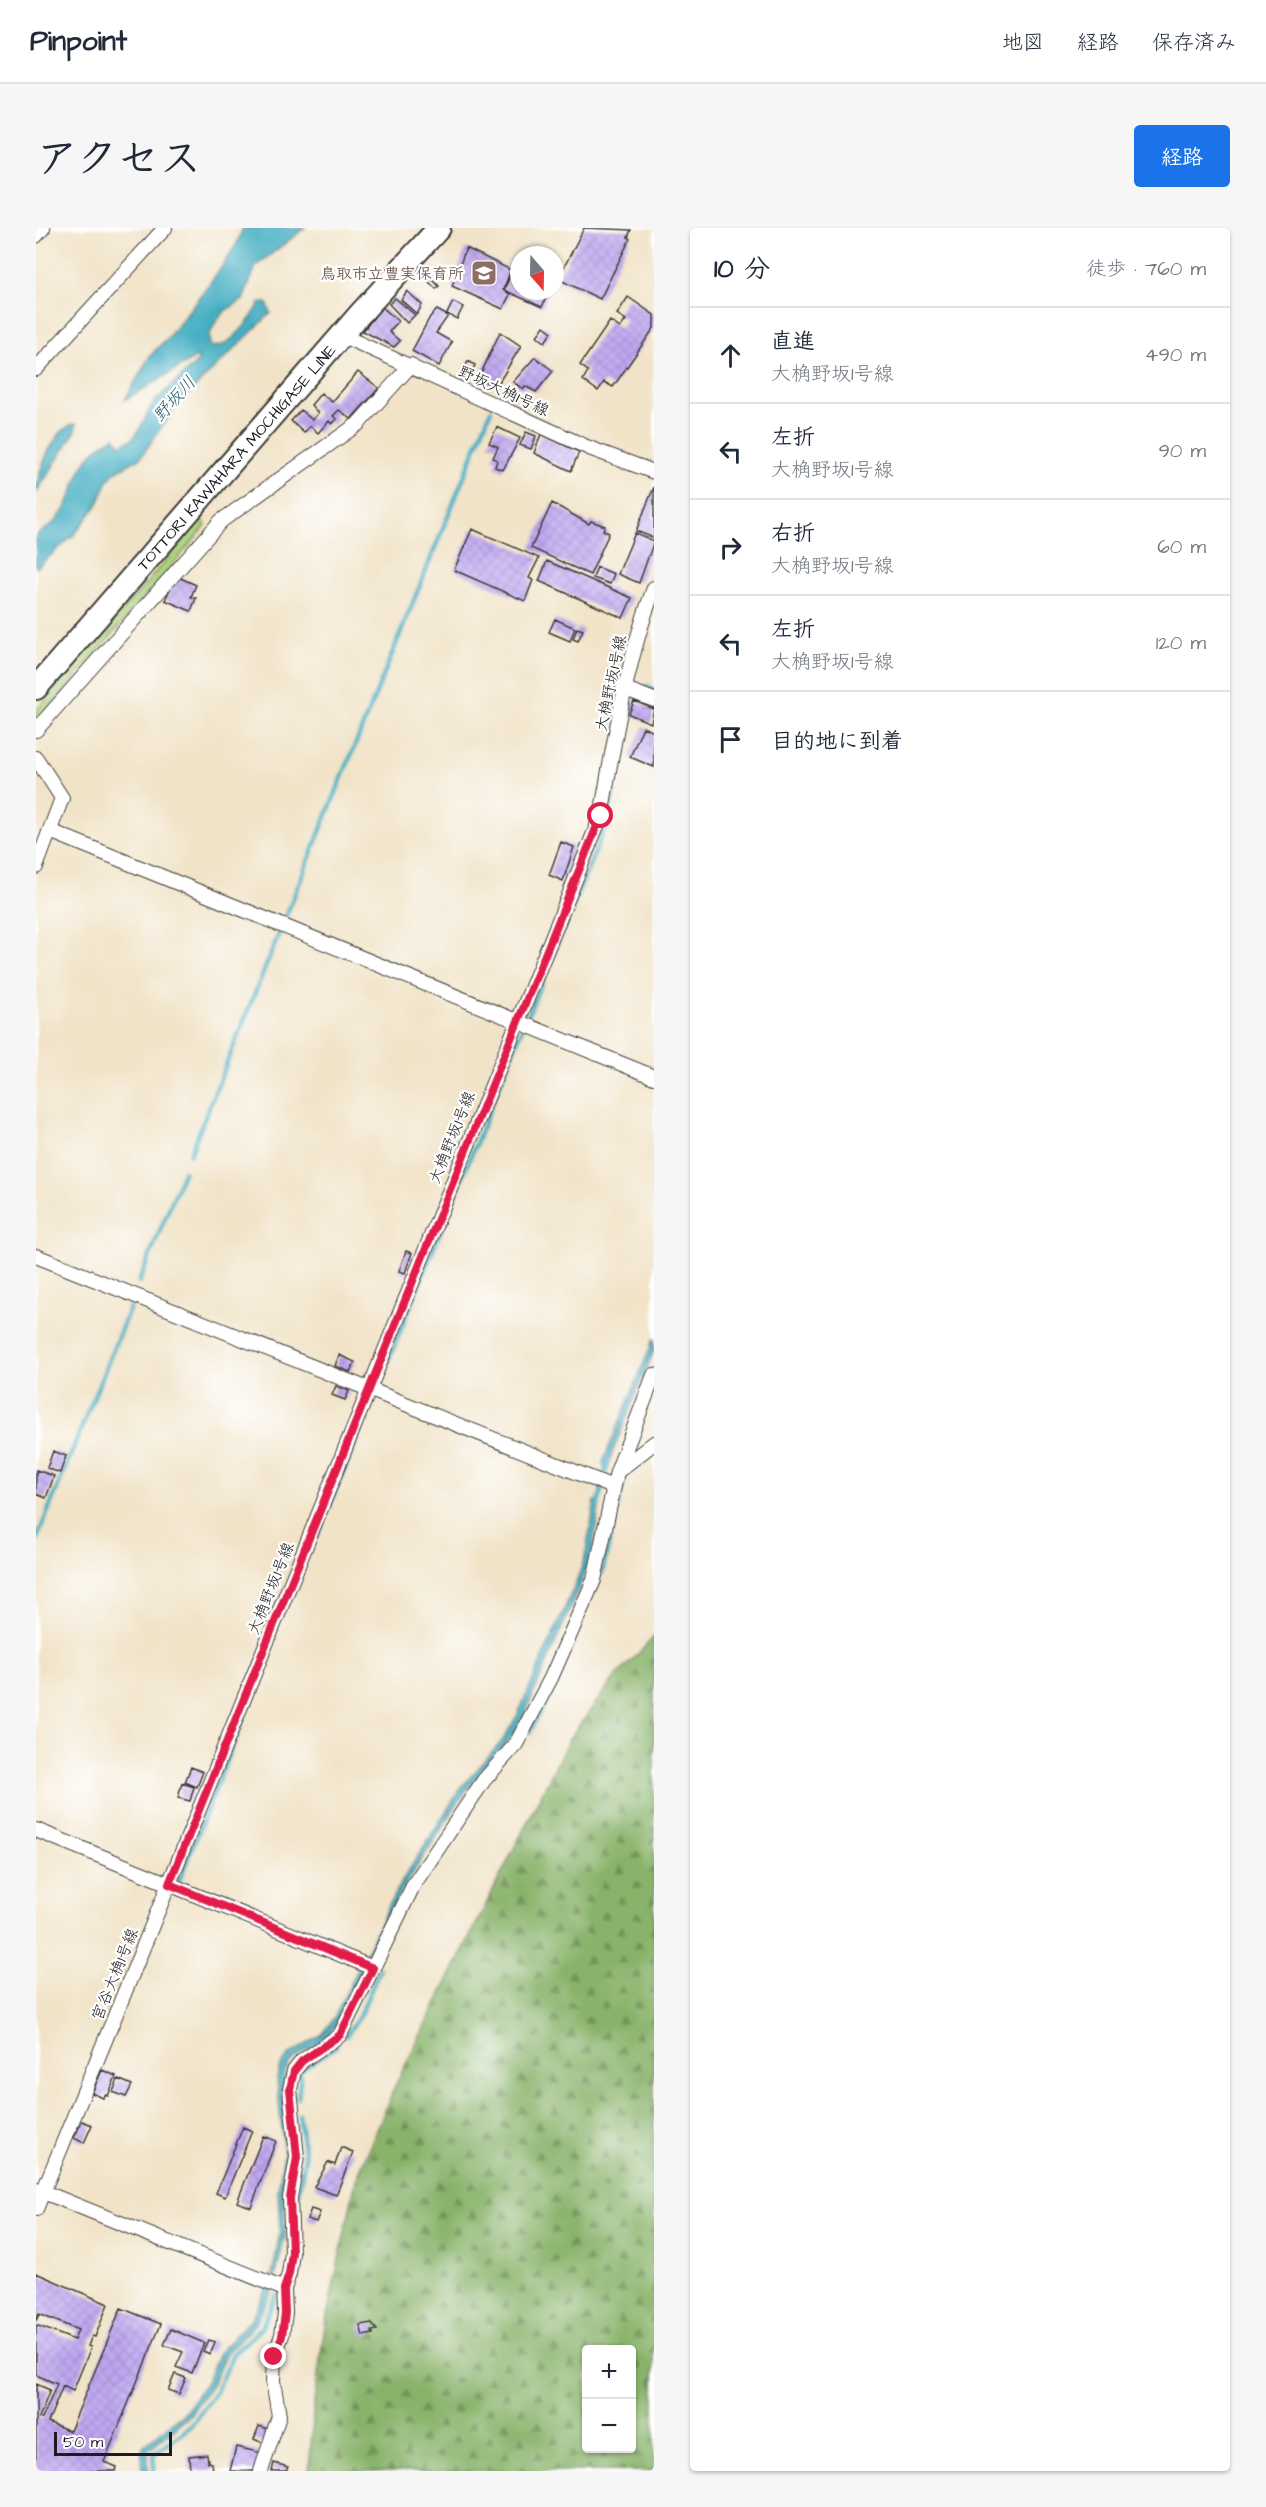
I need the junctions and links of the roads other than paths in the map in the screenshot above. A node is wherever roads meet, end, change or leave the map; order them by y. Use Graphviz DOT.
graph roads {
  1 [pos="44,228"];
  2 [pos="165,228"];
  3 [pos="439,228"];
  4 [pos="36,236"];
  5 [pos="341,335"];
  6 [pos="411,365"];
  7 [pos="36,369"];
  8 [pos="654,472"];
  9 [pos="654,588"];
  10 [pos="36,688"];
  11 [pos="623,688"];
  12 [pos="654,700"];
  13 [pos="36,730"];
  14 [pos="36,758"];
  15 [pos="50,831"];
  16 [pos="36,867"];
  17 [pos="517,1020"];
  18 [pos="654,1077"];
  19 [pos="36,1256"];
  20 [pos="654,1375"];
  21 [pos="368,1389"];
  22 [pos="650,1400"];
  23 [pos="654,1443"];
  24 [pos="617,1472"];
  25 [pos="613,1487"];
  26 [pos="36,1830"];
  27 [pos="169,1884"];
  28 [pos="373,1968"];
  29 [pos="40,2190"];
  30 [pos="36,2209"];
  31 [pos="284,2289"];
  32 [pos="261,2471"];
  1 -- 4 [label="street"];
  2 -- 7 [label="street"];
  3 -- 5 [label="main road, TOTTORI KAWAHARA MOCHIGASE LINE"];
  5 -- 6 [label="street, 野坂大桷1号線"];
  5 -- 10 [label="main road, TOTTORI KAWAHARA MOCHIGASE LINE"];
  6 -- 8 [label="street, 野坂大桷1号線"];
  6 -- 13 [label="street"];
  9 -- 11 [label="street, 大桷野坂1号線"];
  11 -- 12 [label="street"];
  11 -- 17 [label="street, 大桷野坂1号線"];
  14 -- 15 [label="street"];
  15 -- 16 [label="street"];
  15 -- 17 [label="street"];
  17 -- 18 [label="street"];
  17 -- 21 [label="street, 大桷野坂1号線"];
  19 -- 21 [label="street"];
  20 -- 22 [label="street"];
  21 -- 25 [label="street"];
  21 -- 27 [label="street, 大桷野坂1号線"];
  22 -- 24 [label="street"];
  23 -- 24 [label="street"];
  24 -- 25 [label="street"];
  25 -- 28 [label="street"];
  26 -- 27 [label="street"];
  27 -- 28 [label="street"];
  27 -- 29 [label="street, 宮谷大桷1号線"];
  28 -- 31 [label="street"];
  29 -- 30 [label="street, 宮谷大桷1号線"];
  29 -- 31 [label="street"];
  31 -- 32 [label="street"];
}
